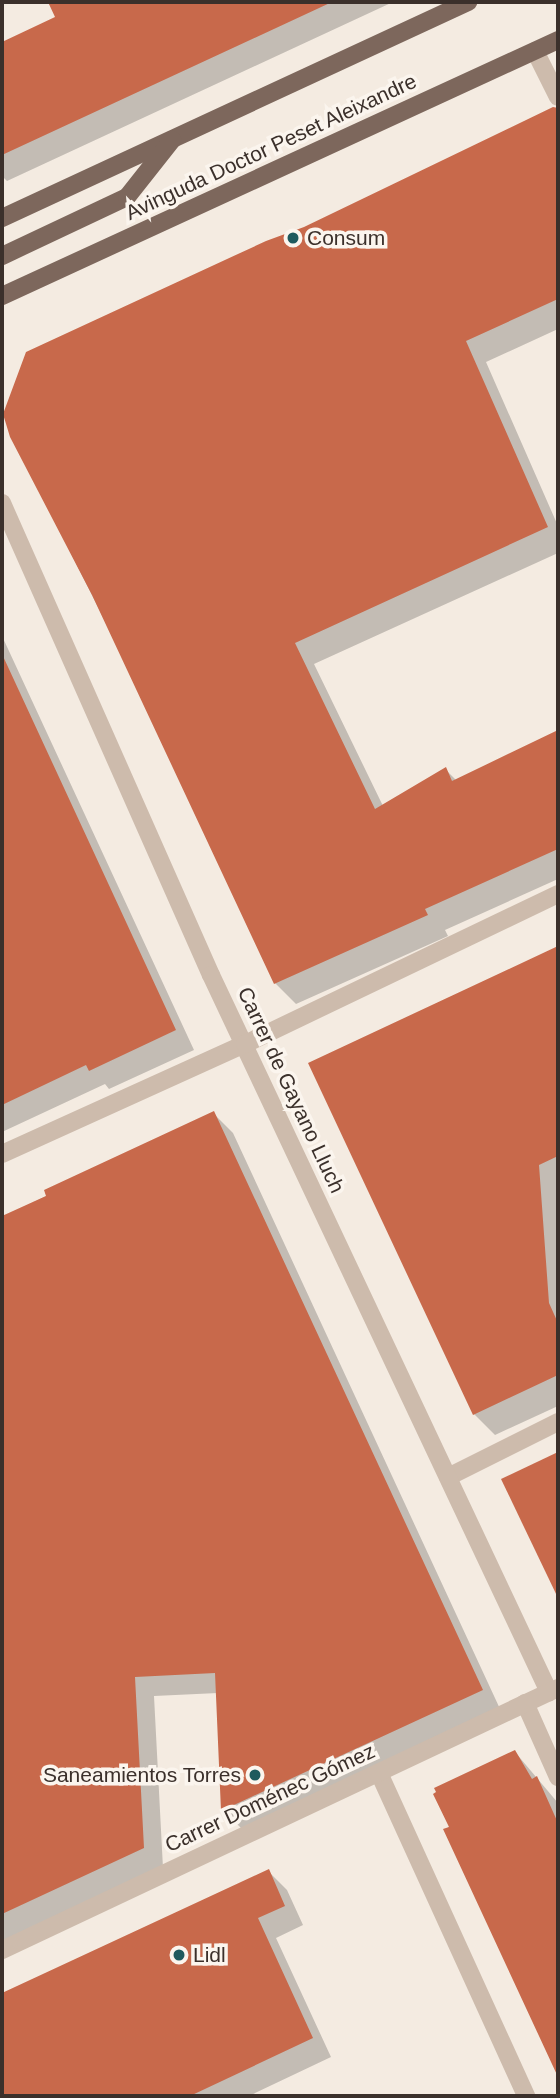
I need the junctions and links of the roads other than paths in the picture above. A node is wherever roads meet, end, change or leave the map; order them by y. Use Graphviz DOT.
graph roads {
  1 [pos="468,2"];
  2 [pos="558,40"];
  3 [pos="535,51"];
  4 [pos="558,97"];
  5 [pos="174,137"];
  6 [pos="2,218"];
  7 [pos="2,256"];
  8 [pos="2,296"];
  9 [pos="2,503"];
  10 [pos="558,894"];
  11 [pos="245,1045"];
  12 [pos="2,1154"];
  13 [pos="558,1422"];
  14 [pos="448,1477"];
  15 [pos="554,1690"];
  16 [pos="525,1703"];
  17 [pos="379,1773"];
  18 [pos="558,1777"];
  19 [pos="2,1950"];
  20 [pos="526,2096"];
  1 -- 5 [label="main road"];
  2 -- 3 [label="main road, Avinguda Doctor Peset Aleixandre"];
  3 -- 4 [label="street"];
  3 -- 8 [label="main road, Avinguda Doctor Peset Aleixandre"];
  5 -- 6 [label="main road"];
  5 -- 7 [label="main road"];
  9 -- 11 [label="street, Carrer de Gayano Lluch"];
  10 -- 11 [label="street"];
  11 -- 12 [label="street"];
  11 -- 14 [label="street, Carrer de Gayano Lluch"];
  13 -- 14 [label="street"];
  14 -- 15 [label="street, Carrer de Gayano Lluch"];
  15 -- 16 [label="street, Carrer Doménec Gómez"];
  16 -- 17 [label="street, Carrer Doménec Gómez"];
  16 -- 18 [label="street"];
  17 -- 19 [label="street, Carrer Doménec Gómez"];
  17 -- 20 [label="street"];
}
